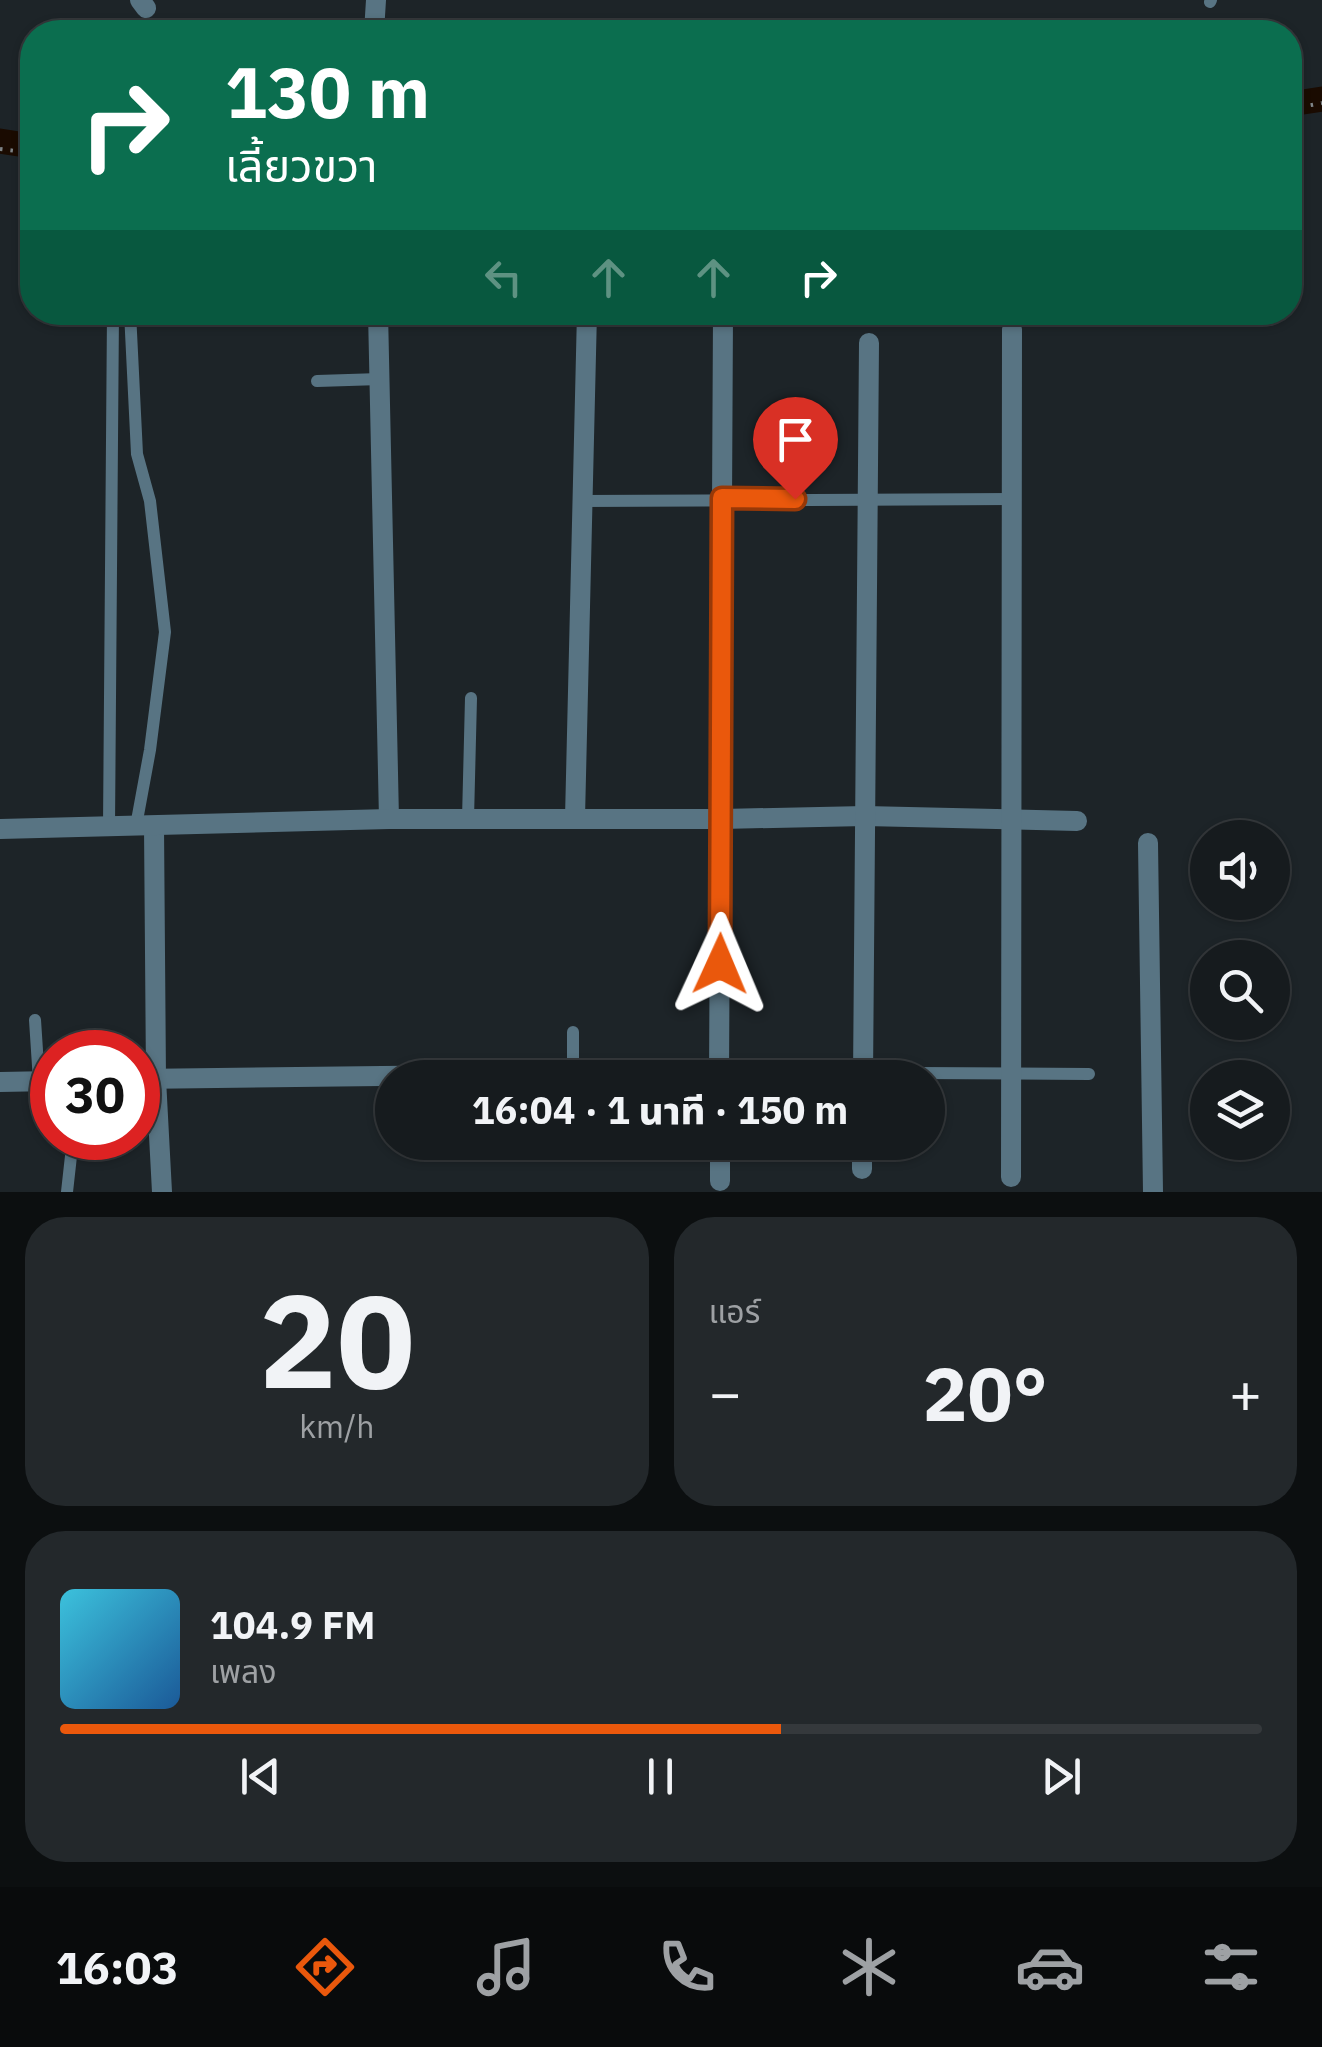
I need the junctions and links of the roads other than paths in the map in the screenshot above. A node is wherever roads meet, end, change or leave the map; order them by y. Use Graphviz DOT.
graph roads {
  1 [pos="113,325"];
  2 [pos="131,325"];
  3 [pos="378,325"];
  4 [pos="587,325"];
  5 [pos="723,325"];
  6 [pos="1012,329"];
  7 [pos="869,343"];
  8 [pos="380,379"];
  9 [pos="316,381"];
  10 [pos="722,498"];
  11 [pos="1013,499"];
  12 [pos="581,500"];
  13 [pos="868,500"];
  14 [pos="471,698"];
  15 [pos="866,816"];
  16 [pos="575,818"];
  17 [pos="1013,818"];
  18 [pos="389,819"];
  19 [pos="722,819"];
  20 [pos="468,820"];
  21 [pos="1076,821"];
  22 [pos="144,826"];
  23 [pos="109,827"];
  24 [pos="0,829"];
  25 [pos="1148,843"];
  26 [pos="35,1020"];
  27 [pos="37,1030"];
  28 [pos="146,1030"];
  29 [pos="573,1032"];
  30 [pos="574,1060"];
  31 [pos="719,1060"];
  32 [pos="863,1060"];
  33 [pos="945,1074"];
  34 [pos="1012,1074"];
  35 [pos="1089,1074"];
  36 [pos="375,1075"];
  37 [pos="160,1079"];
  38 [pos="30,1081"];
  39 [pos="0,1082"];
  40 [pos="70,1160"];
  41 [pos="158,1160"];
  42 [pos="720,1160"];
  43 [pos="862,1160"];
  44 [pos="862,1169"];
  45 [pos="1011,1177"];
  46 [pos="720,1181"];
  47 [pos="66,1192"];
  48 [pos="162,1192"];
  49 [pos="1153,1192"];
  1 -- 23 [label="lane"];
  2 -- 22 [label="lane"];
  3 -- 8 [label="street"];
  4 -- 12 [label="street"];
  5 -- 10 [label="street"];
  6 -- 11 [label="street"];
  7 -- 13 [label="street"];
  8 -- 9 [label="lane"];
  8 -- 18 [label="street"];
  10 -- 12 [label="lane"];
  10 -- 13 [label="lane"];
  10 -- 19 [label="street"];
  11 -- 13 [label="lane"];
  11 -- 17 [label="street"];
  12 -- 16 [label="street"];
  13 -- 15 [label="street"];
  14 -- 20 [label="lane"];
  15 -- 17 [label="street"];
  15 -- 19 [label="street"];
  15 -- 32 [label="street"];
  16 -- 19 [label="street"];
  16 -- 20 [label="street"];
  17 -- 21 [label="street"];
  17 -- 34 [label="street"];
  18 -- 20 [label="street"];
  18 -- 22 [label="street"];
  19 -- 31 [label="street"];
  22 -- 23 [label="street"];
  22 -- 28 [label="street"];
  23 -- 24 [label="street"];
  25 -- 49 [label="street"];
  26 -- 27 [label="lane"];
  29 -- 30 [label="lane"];
  33 -- 34 [label="lane"];
  34 -- 35 [label="lane"];
  34 -- 45 [label="street"];
  36 -- 37 [label="street"];
  38 -- 39 [label="street"];
  40 -- 47 [label="lane"];
  41 -- 48 [label="street"];
  42 -- 46 [label="street"];
  43 -- 44 [label="street"];
}
